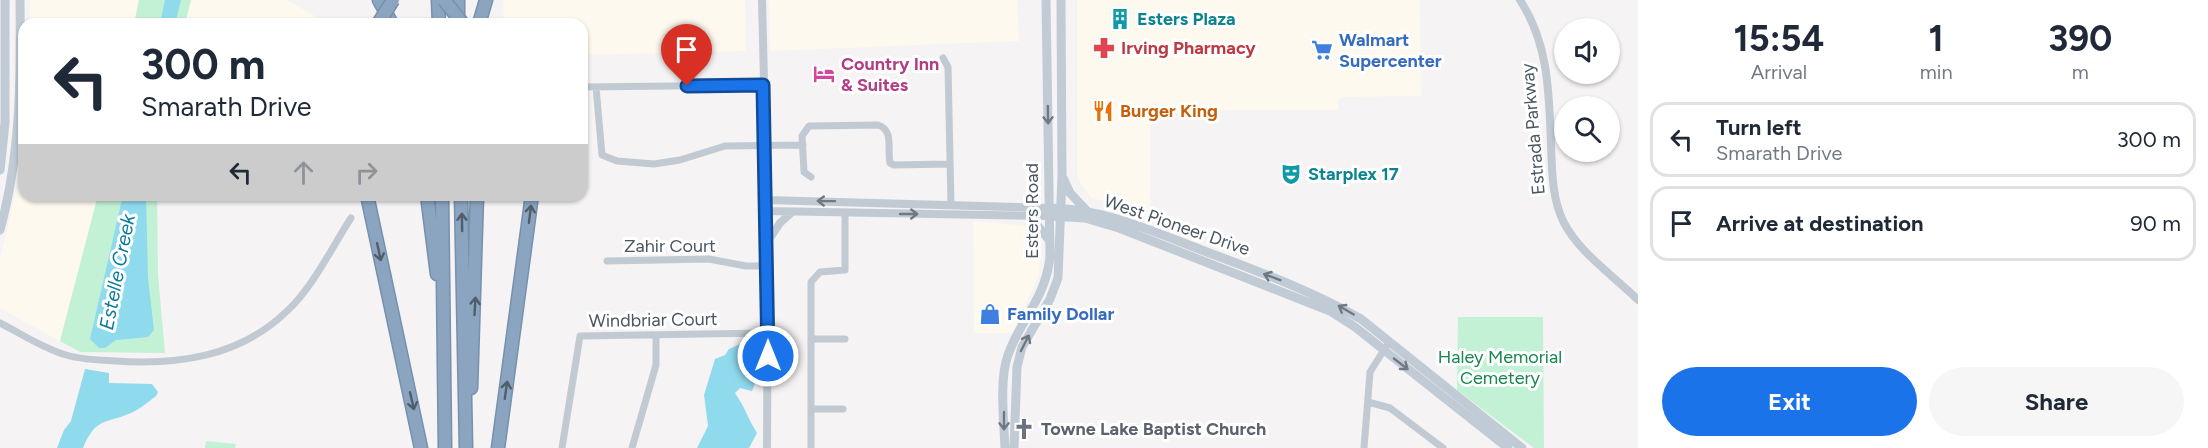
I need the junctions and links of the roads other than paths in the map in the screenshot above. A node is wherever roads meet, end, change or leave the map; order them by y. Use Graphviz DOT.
graph roads {
  1 [pos="5,0"];
  2 [pos="20,0"];
  3 [pos="379,0"];
  4 [pos="393,0"];
  5 [pos="438,0"];
  6 [pos="444,0"];
  7 [pos="458,0"];
  8 [pos="486,0"];
  9 [pos="762,0"];
  10 [pos="1046,0"];
  11 [pos="1061,0"];
  12 [pos="1520,0"];
  13 [pos="20,18"];
  14 [pos="382,18"];
  15 [pos="390,18"];
  16 [pos="439,18"];
  17 [pos="458,18"];
  18 [pos="458,18"];
  19 [pos="481,18"];
  20 [pos="3,24"];
  21 [pos="1047,46"];
  22 [pos="5,49"];
  23 [pos="18,49"];
  24 [pos="944,58"];
  25 [pos="763,85"];
  26 [pos="1061,85"];
  27 [pos="1048,86"];
  28 [pos="588,87"];
  29 [pos="596,87"];
  30 [pos="18,131"];
  31 [pos="765,145"];
  32 [pos="803,145"];
  33 [pos="949,164"];
  34 [pos="0,169"];
  35 [pos="14,172"];
  36 [pos="1062,176"];
  37 [pos="811,177"];
  38 [pos="766,200"];
  39 [pos="368,201"];
  40 [pos="428,201"];
  41 [pos="442,201"];
  42 [pos="461,201"];
  43 [pos="477,201"];
  44 [pos="531,201"];
  45 [pos="901,203"];
  46 [pos="951,205"];
  47 [pos="976,205"];
  48 [pos="766,211"];
  49 [pos="792,212"];
  50 [pos="1049,212"];
  51 [pos="1062,212"];
  52 [pos="845,214"];
  53 [pos="936,215"];
  54 [pos="1029,215"];
  55 [pos="1087,215"];
  56 [pos="351,218"];
  57 [pos="0,230"];
  58 [pos="1060,239"];
  59 [pos="1050,241"];
  60 [pos="768,242"];
  61 [pos="607,261"];
  62 [pos="768,266"];
  63 [pos="1638,300"];
  64 [pos="444,314"];
  65 [pos="0,323"];
  66 [pos="768,333"];
  67 [pos="656,335"];
  68 [pos="811,339"];
  69 [pos="845,339"];
  70 [pos="1386,346"];
  71 [pos="1009,400"];
  72 [pos="1368,402"];
  73 [pos="811,409"];
  74 [pos="843,409"];
  75 [pos="466,427"];
  76 [pos="1505,444"];
  77 [pos="1519,447"];
  78 [pos="421,448"];
  79 [pos="445,448"];
  80 [pos="466,448"];
  81 [pos="498,448"];
  82 [pos="562,448"];
  83 [pos="632,448"];
  84 [pos="767,448"];
  85 [pos="811,448"];
  86 [pos="1005,448"];
  87 [pos="1014,448"];
  88 [pos="1364,448"];
  89 [pos="1443,448"];
  1 -- 20 [label="main road"];
  2 -- 13 [label="main road"];
  3 -- 15 [label="highway"];
  4 -- 14 [label="highway, bridge"];
  5 -- 16 [label="highway"];
  6 -- 17 [label="highway, bridge"];
  7 -- 18 [label="highway, bridge"];
  8 -- 19 [label="highway"];
  9 -- 25 [label="street"];
  10 -- 21 [label="main road, Esters Road"];
  11 -- 26 [label="main road, Esters Road"];
  12 -- 63 [label="street, Estrada Parkway"];
  20 -- 22 [label="main road"];
  21 -- 26 [label="main road"];
  21 -- 27 [label="main road, Esters Road"];
  22 -- 23 [label="main road"];
  22 -- 34 [label="main road"];
  24 -- 33 [label="street"];
  25 -- 29 [label="street"];
  25 -- 31 [label="street"];
  26 -- 27 [label="main road"];
  26 -- 36 [label="main road, Esters Road"];
  27 -- 50 [label="main road, Esters Road, one-way"];
  28 -- 29 [label="street"];
  29 -- 31 [label="street"];
  30 -- 35 [label="main road"];
  31 -- 32 [label="street"];
  31 -- 38 [label="street"];
  32 -- 33 [label="street"];
  32 -- 37 [label="street"];
  33 -- 46 [label="street"];
  34 -- 35 [label="main road"];
  35 -- 57 [label="main road"];
  36 -- 51 [label="main road, Esters Road"];
  36 -- 55 [label="main road"];
  45 -- 38 [label="street, West Pioneer Drive, one-way"];
  38 -- 48 [label="street"];
  39 -- 78 [label="highway, one-way"];
  40 -- 64 [label="highway"];
  41 -- 64 [label="highway"];
  75 -- 42 [label="highway, one-way"];
  75 -- 43 [label="highway, one-way"];
  81 -- 44 [label="highway, one-way"];
  45 -- 46 [label="street, West Pioneer Drive"];
  45 -- 52 [label="street"];
  46 -- 47 [label="street, West Pioneer Drive"];
  47 -- 50 [label="street, West Pioneer Drive"];
  47 -- 53 [label="street"];
  48 -- 49 [label="street, West Pioneer Drive"];
  48 -- 60 [label="street"];
  49 -- 52 [label="street, West Pioneer Drive"];
  49 -- 60 [label="street"];
  50 -- 51 [label="main road, West Pioneer Drive"];
  50 -- 54 [label="street, West Pioneer Drive"];
  50 -- 59 [label="main road, Esters Road"];
  51 -- 55 [label="main road, West Pioneer Drive"];
  51 -- 58 [label="main road, Esters Road"];
  52 -- 53 [label="street, West Pioneer Drive, one-way"];
  52 -- 68 [label="street"];
  53 -- 54 [label="street, West Pioneer Drive"];
  54 -- 59 [label="main road"];
  55 -- 58 [label="main road"];
  55 -- 70 [label="main road, West Pioneer Drive"];
  56 -- 65 [label="street"];
  71 -- 58 [label="main road, Esters Road, one-way"];
  59 -- 71 [label="main road, Esters Road"];
  60 -- 62 [label="street"];
  61 -- 62 [label="street, Zahir Court"];
  62 -- 66 [label="street"];
  64 -- 79 [label="highway"];
  66 -- 67 [label="street, Windbriar Court"];
  66 -- 84 [label="street"];
  67 -- 82 [label="street, Windbriar Court"];
  67 -- 83 [label="street"];
  68 -- 69 [label="street"];
  68 -- 73 [label="street"];
  70 -- 72 [label="street"];
  70 -- 76 [label="main road, West Pioneer Drive"];
  71 -- 86 [label="main road, Esters Road, one-way"];
  71 -- 87 [label="main road, Esters Road"];
  72 -- 88 [label="street"];
  72 -- 89 [label="street"];
  73 -- 74 [label="street"];
  73 -- 85 [label="street"];
  75 -- 80 [label="highway"];
  76 -- 77 [label="main road, West Pioneer Drive"];
}
